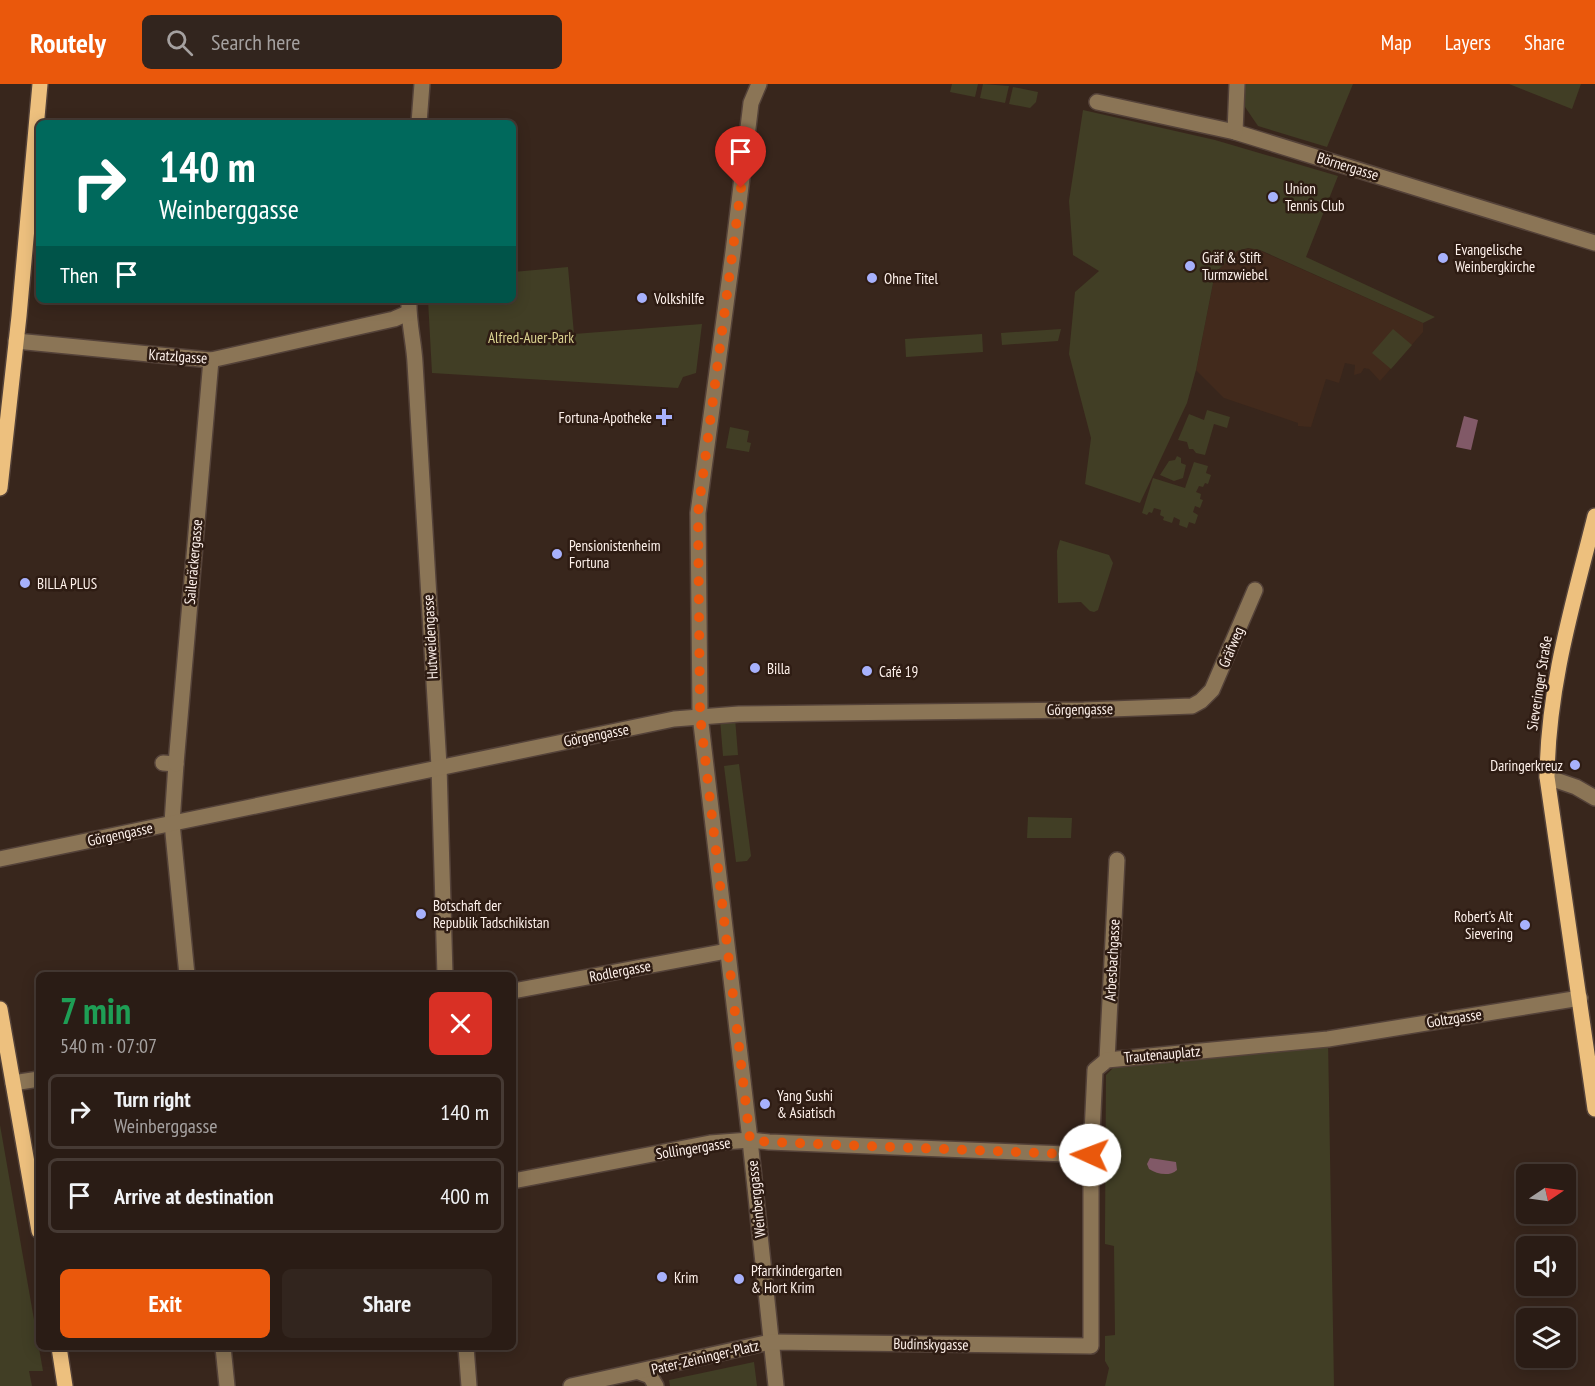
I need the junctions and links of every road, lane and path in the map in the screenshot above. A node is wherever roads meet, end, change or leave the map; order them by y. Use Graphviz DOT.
graph roads {
  1 [pos="40,84"];
  2 [pos="422,84"];
  3 [pos="759,84"];
  4 [pos="1237,84"];
  5 [pos="1097,102"];
  6 [pos="37,120"];
  7 [pos="419,120"];
  8 [pos="36,127"];
  9 [pos="1234,132"];
  10 [pos="1595,243"];
  11 [pos="409,306"];
  12 [pos="16,341"];
  13 [pos="211,360"];
  14 [pos="0,488"];
  15 [pos="1595,516"];
  16 [pos="1255,590"];
  17 [pos="1201,701"];
  18 [pos="700,715"];
  19 [pos="439,766"];
  20 [pos="1547,777"];
  21 [pos="1595,798"];
  22 [pos="172,823"];
  23 [pos="0,859"];
  24 [pos="1117,860"];
  25 [pos="727,951"];
  26 [pos="187,972"];
  27 [pos="446,972"];
  28 [pos="516,991"];
  29 [pos="1580,998"];
  30 [pos="0,1009"];
  31 [pos="1328,1039"];
  32 [pos="1107,1060"];
  33 [pos="36,1079"];
  34 [pos="13,1083"];
  35 [pos="1595,1109"];
  36 [pos="750,1140"];
  37 [pos="1090,1155"];
  38 [pos="516,1180"];
  39 [pos="36,1215"];
  40 [pos="771,1342"];
  41 [pos="1091,1346"];
  42 [pos="59,1350"];
  43 [pos="223,1350"];
  44 [pos="466,1350"];
  45 [pos="639,1372"];
  46 [pos="65,1386"];
  47 [pos="227,1386"];
  48 [pos="469,1386"];
  49 [pos="571,1386"];
  50 [pos="656,1386"];
  51 [pos="776,1386"];
  1 -- 6 [label="main road"];
  2 -- 7 [label="street"];
  3 -- 18 [label="street, Weinberggasse"];
  4 -- 9 [label="street"];
  5 -- 9 [label="street, Börnergasse"];
  8 -- 12 [label="main road"];
  9 -- 10 [label="street, Börnergasse"];
  11 -- 13 [label="street, Kratzlgasse"];
  11 -- 19 [label="street, Hutweidengasse"];
  12 -- 13 [label="street, Kratzlgasse"];
  12 -- 14 [label="main road"];
  13 -- 22 [label="street, Saileräckergasse"];
  15 -- 20 [label="main road, Sieveringer Straße"];
  16 -- 17 [label="street, Gräfweg"];
  17 -- 18 [label="street, Görgengasse"];
  18 -- 19 [label="street, Görgengasse"];
  18 -- 25 [label="street, Weinberggasse"];
  19 -- 22 [label="street, Görgengasse"];
  19 -- 27 [label="street, Hutweidengasse"];
  20 -- 21 [label="street"];
  20 -- 29 [label="main road, Sieveringer Straße"];
  22 -- 23 [label="street, Görgengasse"];
  22 -- 26 [label="street, Saileräckergasse"];
  24 -- 32 [label="street, Arbesbachgasse"];
  25 -- 28 [label="street, Rodlergasse"];
  25 -- 36 [label="street, Weinberggasse"];
  29 -- 31 [label="street, Goltzgasse"];
  29 -- 35 [label="main road, Sieveringer Straße"];
  30 -- 34 [label="main road"];
  31 -- 32 [label="street, Trautenauplatz"];
  32 -- 37 [label="street, Trautenauplatz"];
  33 -- 34 [label="street"];
  34 -- 39 [label="main road"];
  36 -- 37 [label="street, Sollingergasse"];
  36 -- 38 [label="street, Sollingergasse"];
  36 -- 40 [label="street, Weinberggasse"];
  37 -- 41 [label="street, Trautenauplatz"];
  40 -- 41 [label="street, Budinskygasse"];
  40 -- 45 [label="street, Pater-Zeininger-Platz"];
  40 -- 51 [label="street, Weinberggasse"];
  42 -- 46 [label="main road"];
  43 -- 47 [label="street"];
  44 -- 48 [label="street"];
  45 -- 49 [label="street"];
  45 -- 50 [label="street"];
}
